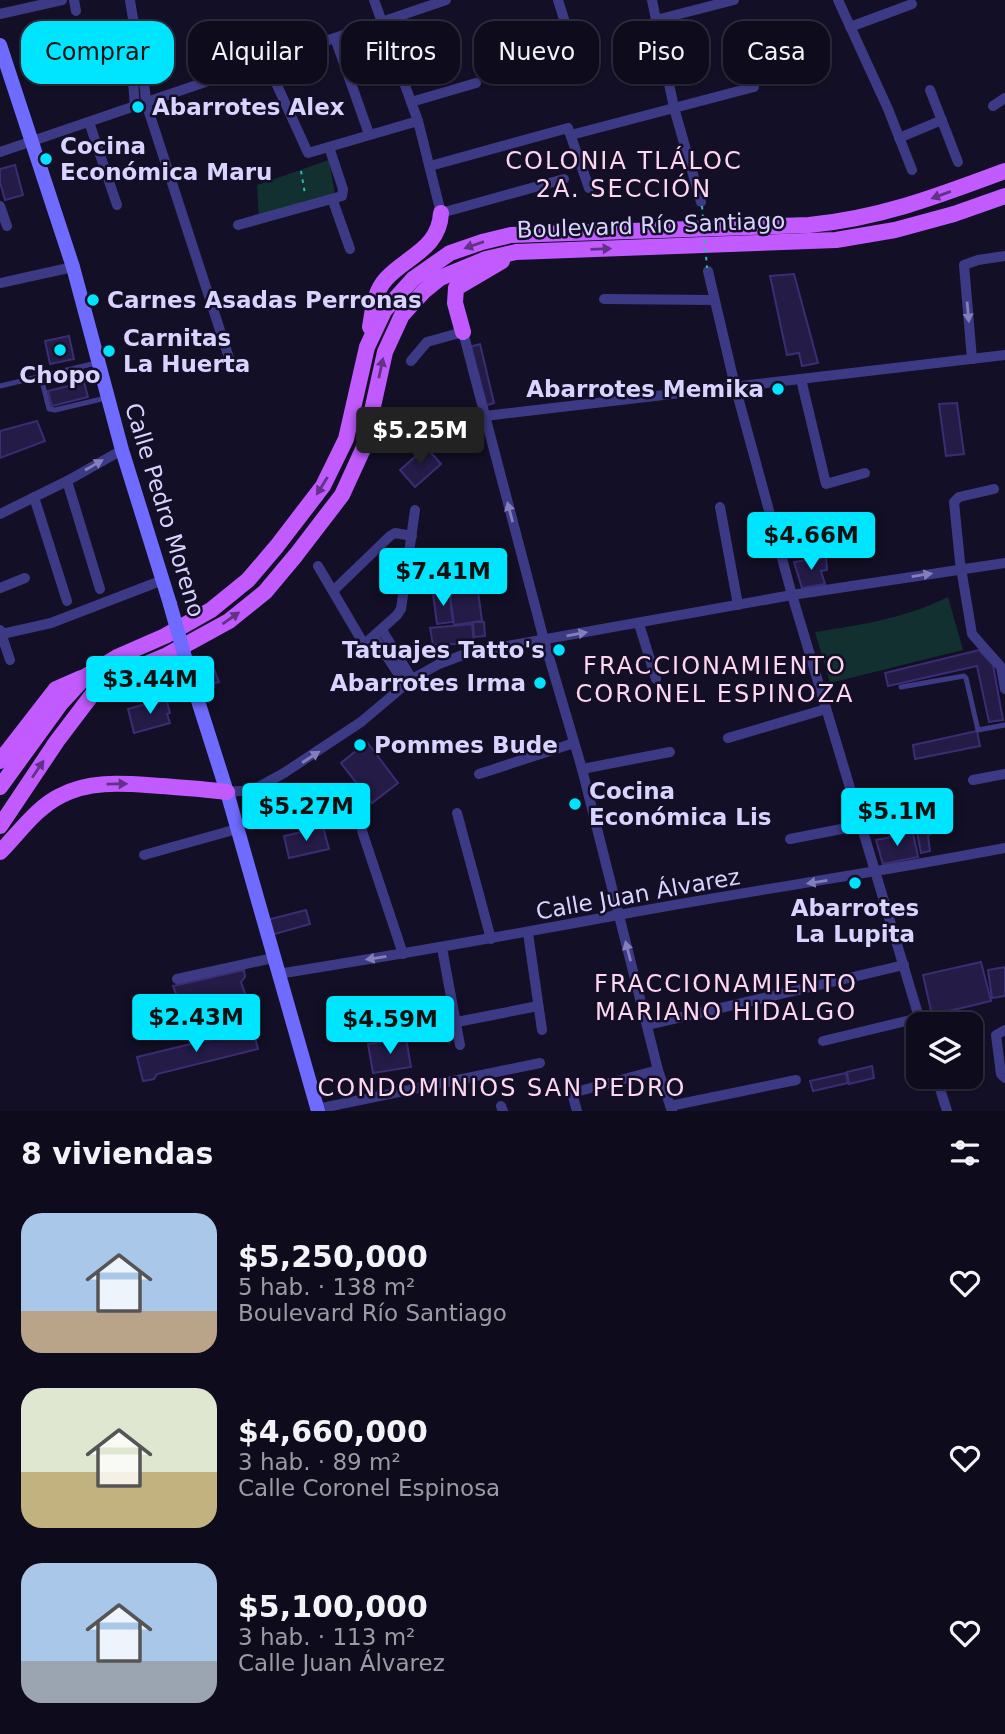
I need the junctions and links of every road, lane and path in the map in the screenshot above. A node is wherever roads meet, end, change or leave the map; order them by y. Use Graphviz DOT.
graph roads {
  1 [pos="62,0"];
  2 [pos="74,0"];
  3 [pos="131,0"];
  4 [pos="374,0"];
  5 [pos="446,0"];
  6 [pos="558,0"];
  7 [pos="652,0"];
  8 [pos="734,0"];
  9 [pos="838,0"];
  10 [pos="912,4"];
  11 [pos="76,12"];
  12 [pos="0,14"];
  13 [pos="656,20"];
  14 [pos="134,21"];
  15 [pos="383,21"];
  16 [pos="386,21"];
  17 [pos="565,21"];
  18 [pos="850,27"];
  19 [pos="341,36"];
  20 [pos="335,38"];
  21 [pos="327,41"];
  22 [pos="0,45"];
  23 [pos="133,84"];
  24 [pos="145,84"];
  25 [pos="200,84"];
  26 [pos="276,84"];
  27 [pos="405,84"];
  28 [pos="474,84"];
  29 [pos="754,87"];
  30 [pos="930,90"];
  31 [pos="1005,98"];
  32 [pos="411,102"];
  33 [pos="146,103"];
  34 [pos="993,106"];
  35 [pos="135,107"];
  36 [pos="674,108"];
  37 [pos="942,120"];
  38 [pos="418,121"];
  39 [pos="89,122"];
  40 [pos="369,134"];
  41 [pos="571,135"];
  42 [pos="899,138"];
  43 [pos="32,142"];
  44 [pos="329,147"];
  45 [pos="0,152"];
  46 [pos="958,162"];
  47 [pos="430,166"];
  48 [pos="912,170"];
  49 [pos="1005,171"];
  50 [pos="301,172"];
  51 [pos="564,179"];
  52 [pos="589,188"];
  53 [pos="1005,196"];
  54 [pos="332,201"];
  55 [pos="701,204"];
  56 [pos="117,205"];
  57 [pos="0,206"];
  58 [pos="308,207"];
  59 [pos="441,213"];
  60 [pos="238,225"];
  61 [pos="7,226"];
  62 [pos="350,249"];
  63 [pos="516,252"];
  64 [pos="1005,256"];
  65 [pos="73,267"];
  66 [pos="708,269"];
  67 [pos="0,283"];
  68 [pos="604,299"];
  69 [pos="714,300"];
  70 [pos="463,332"];
  71 [pos="367,347"];
  72 [pos="1005,355"];
  73 [pos="972,359"];
  74 [pos="411,361"];
  75 [pos="98,362"];
  76 [pos="231,364"];
  77 [pos="41,377"];
  78 [pos="801,379"];
  79 [pos="0,386"];
  80 [pos="735,386"];
  81 [pos="107,398"];
  82 [pos="485,416"];
  83 [pos="437,422"];
  84 [pos="122,450"];
  85 [pos="864,473"];
  86 [pos="67,481"];
  87 [pos="994,489"];
  88 [pos="34,497"];
  89 [pos="720,507"];
  90 [pos="415,510"];
  91 [pos="0,514"];
  92 [pos="412,536"];
  93 [pos="1005,563"];
  94 [pos="318,566"];
  95 [pos="961,569"];
  96 [pos="25,578"];
  97 [pos="163,580"];
  98 [pos="0,588"];
  99 [pos="100,589"];
  100 [pos="333,591"];
  101 [pos="793,595"];
  102 [pos="66,601"];
  103 [pos="738,605"];
  104 [pos="639,624"];
  105 [pos="1,632"];
  106 [pos="378,633"];
  107 [pos="544,640"];
  108 [pos="10,660"];
  109 [pos="86,676"];
  110 [pos="656,679"];
  111 [pos="408,681"];
  112 [pos="901,687"];
  113 [pos="1005,689"];
  114 [pos="826,709"];
  115 [pos="1005,725"];
  116 [pos="728,738"];
  117 [pos="574,743"];
  118 [pos="670,752"];
  119 [pos="0,761"];
  120 [pos="582,769"];
  121 [pos="479,774"];
  122 [pos="1005,774"];
  123 [pos="973,780"];
  124 [pos="0,787"];
  125 [pos="227,792"];
  126 [pos="457,813"];
  127 [pos="862,825"];
  128 [pos="0,826"];
  129 [pos="237,829"];
  130 [pos="362,831"];
  131 [pos="790,839"];
  132 [pos="1005,848"];
  133 [pos="0,852"];
  134 [pos="144,855"];
  135 [pos="874,873"];
  136 [pos="618,915"];
  137 [pos="528,933"];
  138 [pos="491,939"];
  139 [pos="442,947"];
  140 [pos="403,954"];
  141 [pos="273,958"];
  142 [pos="904,965"];
  143 [pos="278,974"];
  144 [pos="177,979"];
  145 [pos="538,1006"];
  146 [pos="917,1012"];
  147 [pos="457,1022"];
  148 [pos="906,1024"];
  149 [pos="648,1025"];
  150 [pos="542,1030"];
  151 [pos="1005,1030"];
  152 [pos="823,1041"];
  153 [pos="460,1045"];
  154 [pos="540,1063"];
  155 [pos="658,1070"];
  156 [pos="1005,1078"];
  157 [pos="796,1080"];
  158 [pos="940,1089"];
  159 [pos="671,1108"];
  160 [pos="318,1110"];
  161 [pos="577,1111"];
  162 [pos="947,1111"];
  1 -- 12 [label="street"];
  2 -- 11 [label="street"];
  3 -- 14 [label="street"];
  4 -- 15 [label="street"];
  5 -- 16 [label="street"];
  6 -- 17 [label="street"];
  7 -- 13 [label="street"];
  8 -- 13 [label="street"];
  9 -- 18 [label="street"];
  10 -- 18 [label="street"];
  13 -- 36 [label="street"];
  18 -- 42 [label="street"];
  19 -- 20 [label="street"];
  20 -- 21 [label="street"];
  20 -- 40 [label="street"];
  22 -- 43 [label="street, Calle Pedro Moreno"];
  23 -- 35 [label="street"];
  24 -- 33 [label="street"];
  25 -- 33 [label="street"];
  26 -- 44 [label="street"];
  27 -- 32 [label="street"];
  28 -- 32 [label="street"];
  29 -- 36 [label="street"];
  30 -- 37 [label="street"];
  31 -- 34 [label="street"];
  32 -- 38 [label="street"];
  33 -- 35 [label="street"];
  33 -- 76 [label="street"];
  35 -- 39 [label="street"];
  36 -- 41 [label="street"];
  36 -- 55 [label="street"];
  37 -- 42 [label="street"];
  37 -- 46 [label="street"];
  38 -- 40 [label="street"];
  38 -- 47 [label="street"];
  39 -- 43 [label="street"];
  39 -- 56 [label="street"];
  40 -- 44 [label="street"];
  41 -- 47 [label="street"];
  41 -- 52 [label="street"];
  42 -- 48 [label="street"];
  43 -- 45 [label="street"];
  43 -- 65 [label="street, Calle Pedro Moreno"];
  44 -- 54 [label="street"];
  47 -- 59 [label="street"];
  49 -- 71 [label="main road, Boulevard Río Santiago, one-way"];
  50 -- 58 [label="path"];
  51 -- 59 [label="street"];
  63 -- 53 [label="main road, Boulevard Río Santiago, one-way"];
  54 -- 58 [label="street"];
  54 -- 62 [label="street"];
  55 -- 66 [label="path, bridge"];
  57 -- 61 [label="street"];
  58 -- 60 [label="street"];
  59 -- 71 [label="main road"];
  63 -- 70 [label="main road"];
  128 -- 63 [label="main road, Boulevard Río Santiago, one-way"];
  64 -- 73 [label="street, one-way"];
  65 -- 67 [label="street"];
  65 -- 75 [label="street, Calle Pedro Moreno"];
  66 -- 69 [label="street"];
  68 -- 69 [label="street"];
  69 -- 80 [label="street"];
  70 -- 74 [label="street"];
  70 -- 82 [label="street"];
  71 -- 109 [label="main road, Boulevard Río Santiago, one-way"];
  72 -- 73 [label="street"];
  73 -- 78 [label="street"];
  75 -- 77 [label="lane"];
  75 -- 81 [label="street, Calle Pedro Moreno"];
  77 -- 79 [label="lane"];
  77 -- 81 [label="lane"];
  78 -- 80 [label="street"];
  78 -- 85 [label="street"];
  80 -- 82 [label="street"];
  80 -- 101 [label="street"];
  81 -- 84 [label="street, Calle Pedro Moreno"];
  82 -- 83 [label="street"];
  107 -- 82 [label="street, one-way"];
  86 -- 84 [label="street, one-way"];
  84 -- 97 [label="street, Calle Pedro Moreno"];
  86 -- 88 [label="street"];
  86 -- 99 [label="street"];
  87 -- 95 [label="street"];
  88 -- 91 [label="street"];
  88 -- 102 [label="street"];
  89 -- 103 [label="street"];
  90 -- 92 [label="street"];
  92 -- 100 [label="street"];
  92 -- 106 [label="street"];
  93 -- 95 [label="street"];
  94 -- 100 [label="street"];
  101 -- 95 [label="street, one-way"];
  95 -- 113 [label="street"];
  96 -- 98 [label="street"];
  97 -- 105 [label="street"];
  97 -- 125 [label="street, Calle Pedro Moreno, bridge"];
  100 -- 106 [label="street"];
  101 -- 103 [label="street"];
  101 -- 114 [label="street"];
  103 -- 104 [label="street"];
  107 -- 104 [label="street, one-way"];
  104 -- 110 [label="street"];
  105 -- 108 [label="street"];
  106 -- 111 [label="street"];
  107 -- 111 [label="street"];
  107 -- 117 [label="street"];
  109 -- 119 [label="main road"];
  109 -- 124 [label="main road, Boulevard Río Santiago"];
  125 -- 111 [label="street, one-way"];
  112 -- 115 [label="lane"];
  114 -- 116 [label="street"];
  114 -- 127 [label="street"];
  117 -- 120 [label="street"];
  117 -- 121 [label="street"];
  118 -- 120 [label="street"];
  120 -- 136 [label="street"];
  122 -- 123 [label="street"];
  125 -- 129 [label="street, Calle Pedro Moreno"];
  133 -- 125 [label="main road, one-way"];
  126 -- 138 [label="street"];
  127 -- 131 [label="street"];
  127 -- 135 [label="street"];
  129 -- 134 [label="street"];
  129 -- 141 [label="street, Calle Pedro Moreno"];
  130 -- 140 [label="street"];
  132 -- 135 [label="street, Calle Juan Álvarez"];
  135 -- 136 [label="street, Calle Juan Álvarez, one-way"];
  135 -- 142 [label="street"];
  136 -- 137 [label="street, Calle Juan Álvarez"];
  149 -- 136 [label="street, one-way"];
  137 -- 138 [label="street, Calle Juan Álvarez"];
  137 -- 145 [label="street"];
  138 -- 139 [label="street, Calle Juan Álvarez"];
  139 -- 140 [label="street, Calle Juan Álvarez"];
  139 -- 147 [label="street"];
  140 -- 143 [label="street, Calle Juan Álvarez, one-way"];
  141 -- 143 [label="street, Calle Pedro Moreno"];
  141 -- 144 [label="street"];
  142 -- 146 [label="street"];
  142 -- 149 [label="street"];
  143 -- 160 [label="street, Calle Pedro Moreno"];
  145 -- 147 [label="street"];
  145 -- 150 [label="street"];
  147 -- 153 [label="street"];
  148 -- 152 [label="street"];
  149 -- 155 [label="street"];
  151 -- 156 [label="street"];
  154 -- 160 [label="street"];
  155 -- 159 [label="street"];
  155 -- 161 [label="street"];
  157 -- 159 [label="street"];
  158 -- 162 [label="street"];
}
